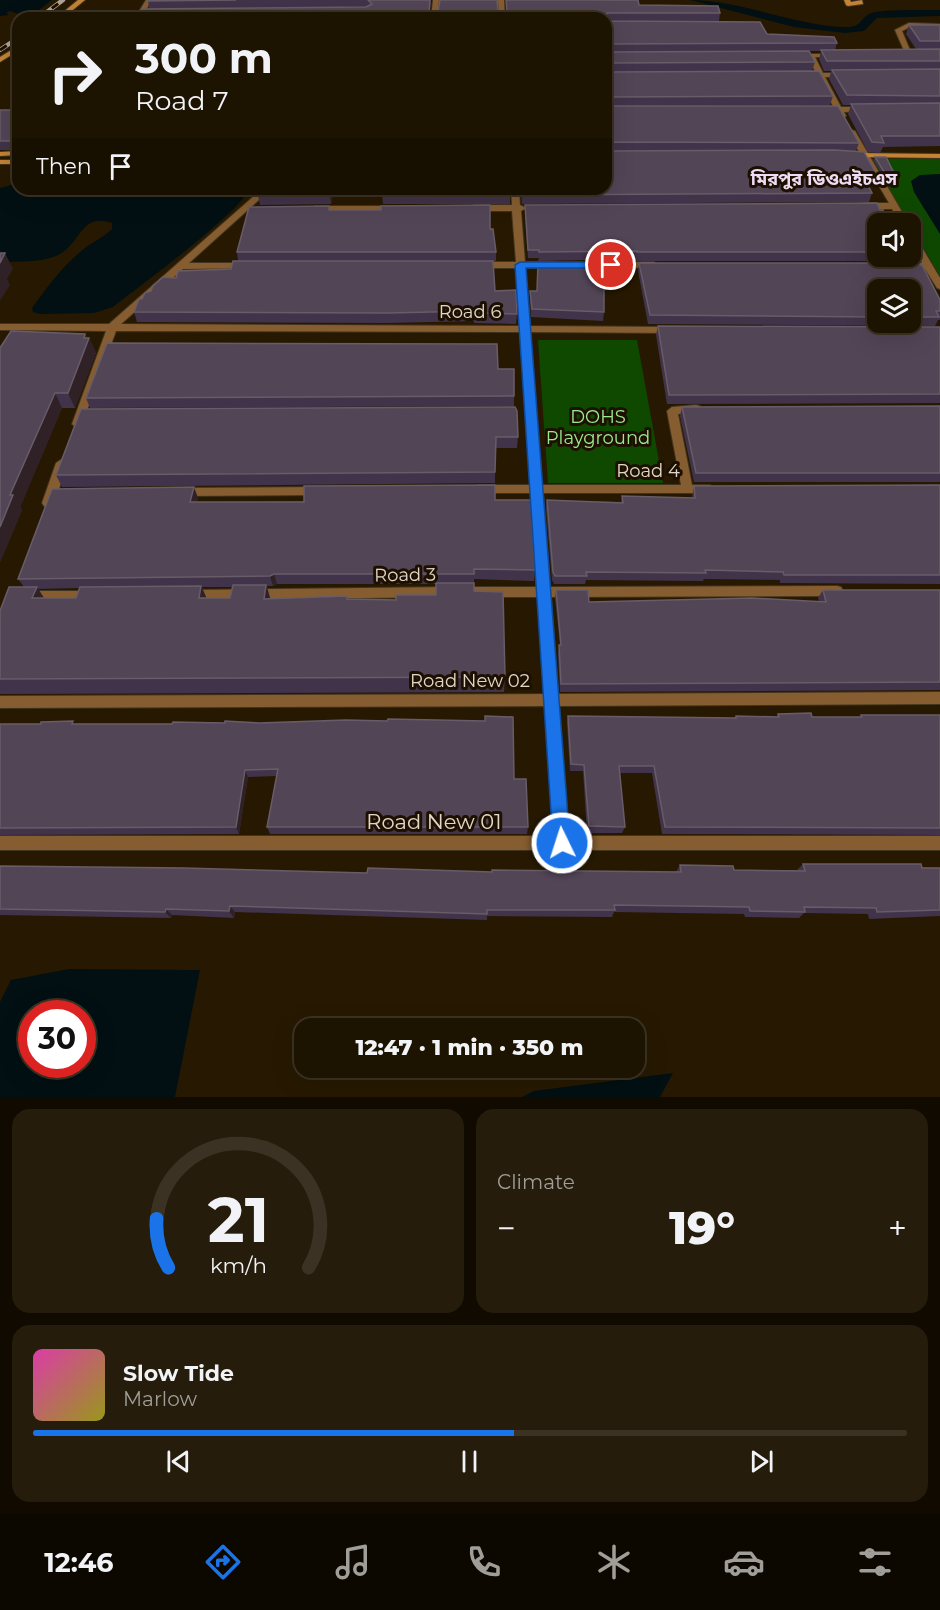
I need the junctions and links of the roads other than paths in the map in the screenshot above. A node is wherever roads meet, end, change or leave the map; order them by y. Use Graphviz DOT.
graph roads {
  1 [pos="82,0"];
  2 [pos="848,0"];
  3 [pos="859,0"];
  4 [pos="67,12"];
  5 [pos="940,26"];
  6 [pos="786,55"];
  7 [pos="810,55"];
  8 [pos="843,55"];
  9 [pos="898,55"];
  10 [pos="909,55"];
  11 [pos="920,55"];
  12 [pos="797,75"];
  13 [pos="820,75"];
  14 [pos="856,75"];
  15 [pos="816,110"];
  16 [pos="839,110"];
  17 [pos="873,110"];
  18 [pos="940,150"];
  19 [pos="842,154"];
  20 [pos="862,154"];
  21 [pos="940,156"];
  22 [pos="260,195"];
  23 [pos="517,195"];
  24 [pos="860,206"];
  25 [pos="894,206"];
  26 [pos="469,208"];
  27 [pos="522,208"];
  28 [pos="410,209"];
  29 [pos="244,210"];
  30 [pos="256,210"];
  31 [pos="304,210"];
  32 [pos="898,213"];
  33 [pos="921,254"];
  34 [pos="474,265"];
  35 [pos="520,265"];
  36 [pos="567,265"];
  37 [pos="579,265"];
  38 [pos="181,266"];
  39 [pos="263,266"];
  40 [pos="660,266"];
  41 [pos="921,266"];
  42 [pos="928,266"];
  43 [pos="940,286"];
  44 [pos="0,327"];
  45 [pos="112,327"];
  46 [pos="525,329"];
  47 [pos="679,330"];
  48 [pos="708,409"];
  49 [pos="467,489"];
  50 [pos="536,489"];
  51 [pos="687,489"];
  52 [pos="722,489"];
  53 [pos="328,490"];
  54 [pos="167,492"];
  55 [pos="44,514"];
  56 [pos="15,591"];
  57 [pos="544,591"];
  58 [pos="847,591"];
  59 [pos="178,595"];
  60 [pos="108,596"];
  61 [pos="940,698"];
  62 [pos="551,699"];
  63 [pos="0,702"];
  64 [pos="0,843"];
  65 [pos="562,843"];
  66 [pos="940,843"];
  1 -- 4 [label="main road"];
  2 -- 3 [label="main road"];
  5 -- 10 [label="street"];
  6 -- 7 [label="street"];
  7 -- 8 [label="street"];
  7 -- 13 [label="street"];
  9 -- 10 [label="street"];
  10 -- 11 [label="street"];
  12 -- 13 [label="street"];
  13 -- 14 [label="street"];
  13 -- 16 [label="street"];
  15 -- 16 [label="street"];
  16 -- 17 [label="street"];
  16 -- 20 [label="street"];
  18 -- 20 [label="main road"];
  19 -- 20 [label="main road"];
  20 -- 21 [label="main road"];
  20 -- 25 [label="street"];
  22 -- 29 [label="street"];
  23 -- 27 [label="street"];
  24 -- 25 [label="street"];
  25 -- 32 [label="street"];
  26 -- 27 [label="street"];
  27 -- 35 [label="street"];
  28 -- 31 [label="street"];
  29 -- 30 [label="street"];
  29 -- 38 [label="street"];
  33 -- 42 [label="street"];
  34 -- 35 [label="street"];
  35 -- 36 [label="street"];
  35 -- 46 [label="street"];
  37 -- 40 [label="street"];
  38 -- 39 [label="street"];
  38 -- 45 [label="street"];
  41 -- 42 [label="street"];
  42 -- 43 [label="street"];
  44 -- 45 [label="street, Road 6"];
  45 -- 46 [label="street, Road 6"];
  45 -- 55 [label="street"];
  46 -- 47 [label="street, Road 6"];
  46 -- 50 [label="street"];
  48 -- 51 [label="street"];
  49 -- 50 [label="street, Road 4"];
  50 -- 51 [label="street, Road 4"];
  50 -- 57 [label="street"];
  51 -- 52 [label="street, Road 4"];
  53 -- 54 [label="street"];
  56 -- 60 [label="street"];
  57 -- 58 [label="street, Road 3"];
  57 -- 59 [label="street, Road 3"];
  57 -- 62 [label="street"];
  61 -- 62 [label="street, Road New 02"];
  62 -- 63 [label="street, Road New 02"];
  62 -- 65 [label="street"];
  64 -- 65 [label="street, Road New 01"];
  65 -- 66 [label="street, Road New 01"];
}
